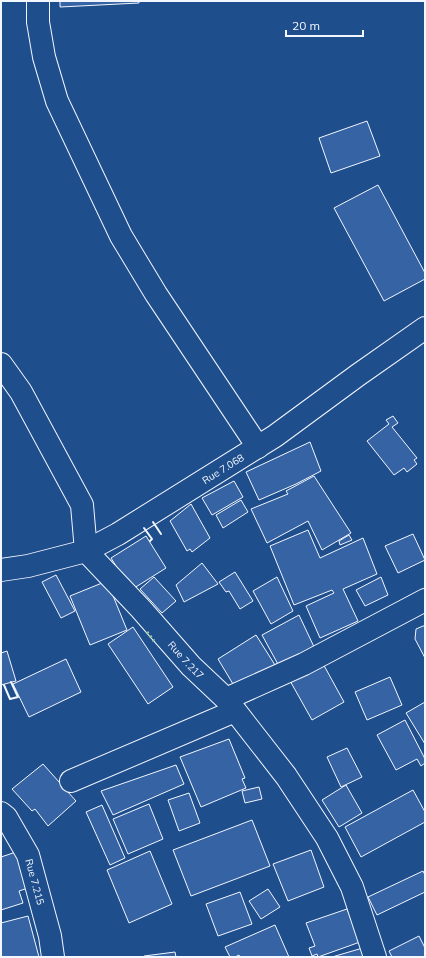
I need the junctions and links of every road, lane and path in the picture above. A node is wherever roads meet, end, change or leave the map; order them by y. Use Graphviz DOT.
graph roads {
  1 [pos="38,1"];
  2 [pos="425,328"];
  3 [pos="1,364"];
  4 [pos="258,447"];
  5 [pos="86,551"];
  6 [pos="1,570"];
  7 [pos="425,600"];
  8 [pos="231,705"];
  9 [pos="71,781"];
  10 [pos="1,813"];
  11 [pos="53,957"];
  12 [pos="375,957"];
  1 -- 4 [label="street"];
  2 -- 4 [label="street, Rue 7.068"];
  3 -- 5 [label="street"];
  4 -- 5 [label="street, Rue 7.068"];
  5 -- 6 [label="street, Rue 7.068"];
  5 -- 8 [label="street, Rue 7.217"];
  7 -- 8 [label="street"];
  8 -- 9 [label="street"];
  8 -- 12 [label="street, Rue 7.217"];
  10 -- 11 [label="street, Rue 7.215"];
}
